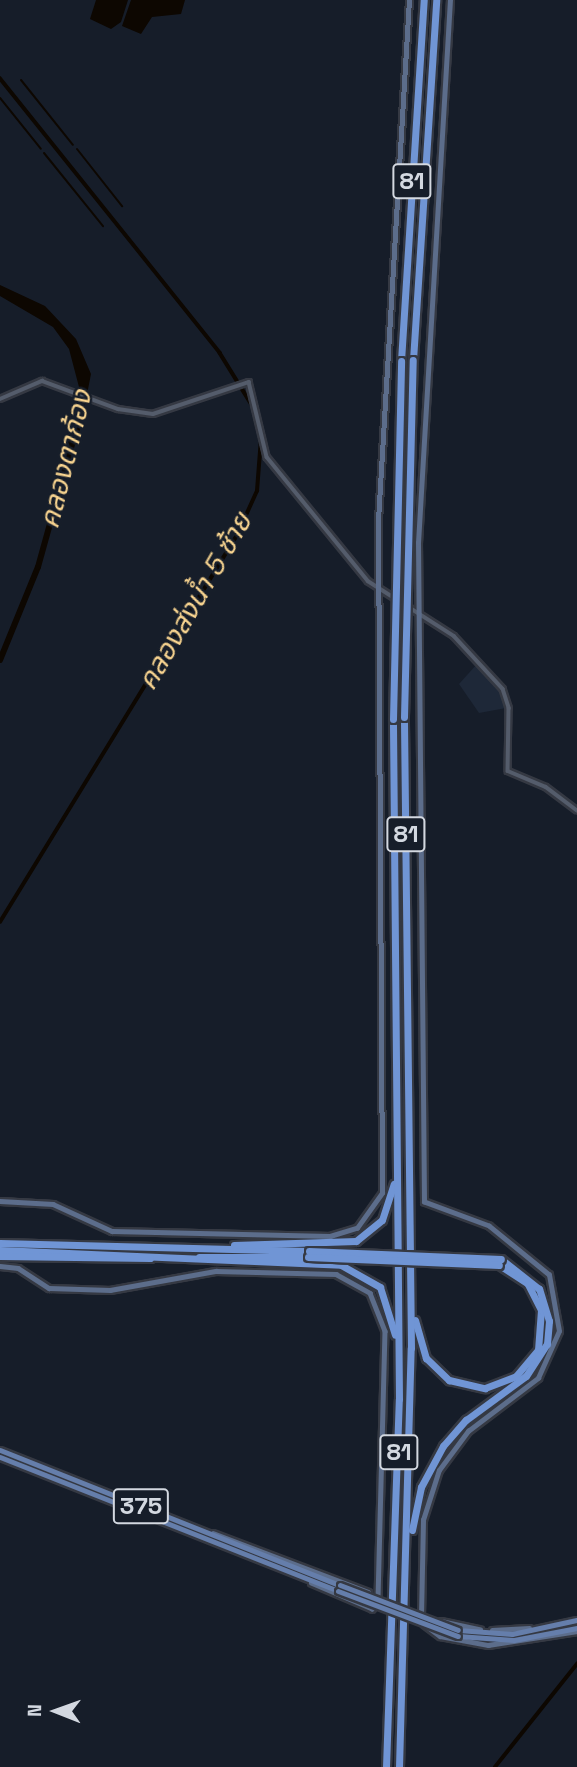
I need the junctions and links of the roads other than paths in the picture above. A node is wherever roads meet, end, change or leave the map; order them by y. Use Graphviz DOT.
graph roads {
  1 [pos="409,0"];
  2 [pos="424,0"];
  3 [pos="436,0"];
  4 [pos="450,0"];
  5 [pos="0,400"];
  6 [pos="377,588"];
  7 [pos="419,614"];
  8 [pos="577,810"];
  9 [pos="397,1136"];
  10 [pos="0,1202"];
  11 [pos="0,1243"];
  12 [pos="191,1247"];
  13 [pos="0,1250"];
  14 [pos="308,1254"];
  15 [pos="0,1256"];
  16 [pos="154,1257"];
  17 [pos="191,1258"];
  18 [pos="500,1262"];
  19 [pos="0,1266"];
  20 [pos="411,1278"];
  21 [pos="399,1399"];
  22 [pos="0,1450"];
  23 [pos="0,1457"];
  24 [pos="172,1521"];
  25 [pos="209,1535"];
  26 [pos="379,1582"];
  27 [pos="368,1592"];
  28 [pos="405,1598"];
  29 [pos="420,1603"];
  30 [pos="361,1604"];
  31 [pos="434,1619"];
  32 [pos="577,1620"];
  33 [pos="566,1623"];
  34 [pos="577,1630"];
  35 [pos="432,1633"];
  36 [pos="458,1633"];
  37 [pos="386,1767"];
  38 [pos="398,1767"];
  1 -- 6 [label="main road"];
  2 -- 9 [label="highway, 81, bridge"];
  3 -- 20 [label="highway, 81, bridge"];
  4 -- 7 [label="main road"];
  5 -- 6 [label="street"];
  6 -- 7 [label="street"];
  6 -- 10 [label="main road"];
  7 -- 8 [label="street"];
  7 -- 29 [label="main road"];
  9 -- 12 [label="highway"];
  9 -- 21 [label="highway, 81"];
  11 -- 12 [label="highway"];
  12 -- 14 [label="highway"];
  13 -- 16 [label="highway"];
  14 -- 17 [label="highway"];
  14 -- 18 [label="highway, bridge"];
  15 -- 16 [label="highway"];
  16 -- 17 [label="highway"];
  17 -- 21 [label="highway"];
  18 -- 20 [label="highway"];
  18 -- 28 [label="highway"];
  19 -- 26 [label="main road"];
  20 -- 28 [label="highway, 81"];
  21 -- 37 [label="highway, 81"];
  22 -- 24 [label="main road, 375"];
  23 -- 24 [label="main road, 375"];
  24 -- 25 [label="main road, 375"];
  25 -- 27 [label="main road, 375"];
  25 -- 30 [label="main road, 375"];
  25 -- 36 [label="main road, 375, bridge"];
  26 -- 27 [label="main road"];
  26 -- 30 [label="main road"];
  27 -- 30 [label="main road"];
  28 -- 38 [label="highway, 81"];
  29 -- 31 [label="main road"];
  29 -- 35 [label="main road"];
  31 -- 33 [label="main road"];
  31 -- 35 [label="main road"];
  32 -- 33 [label="main road, 375"];
  33 -- 36 [label="main road, 375"];
  34 -- 35 [label="main road"];
  34 -- 36 [label="main road, 375"];
}
